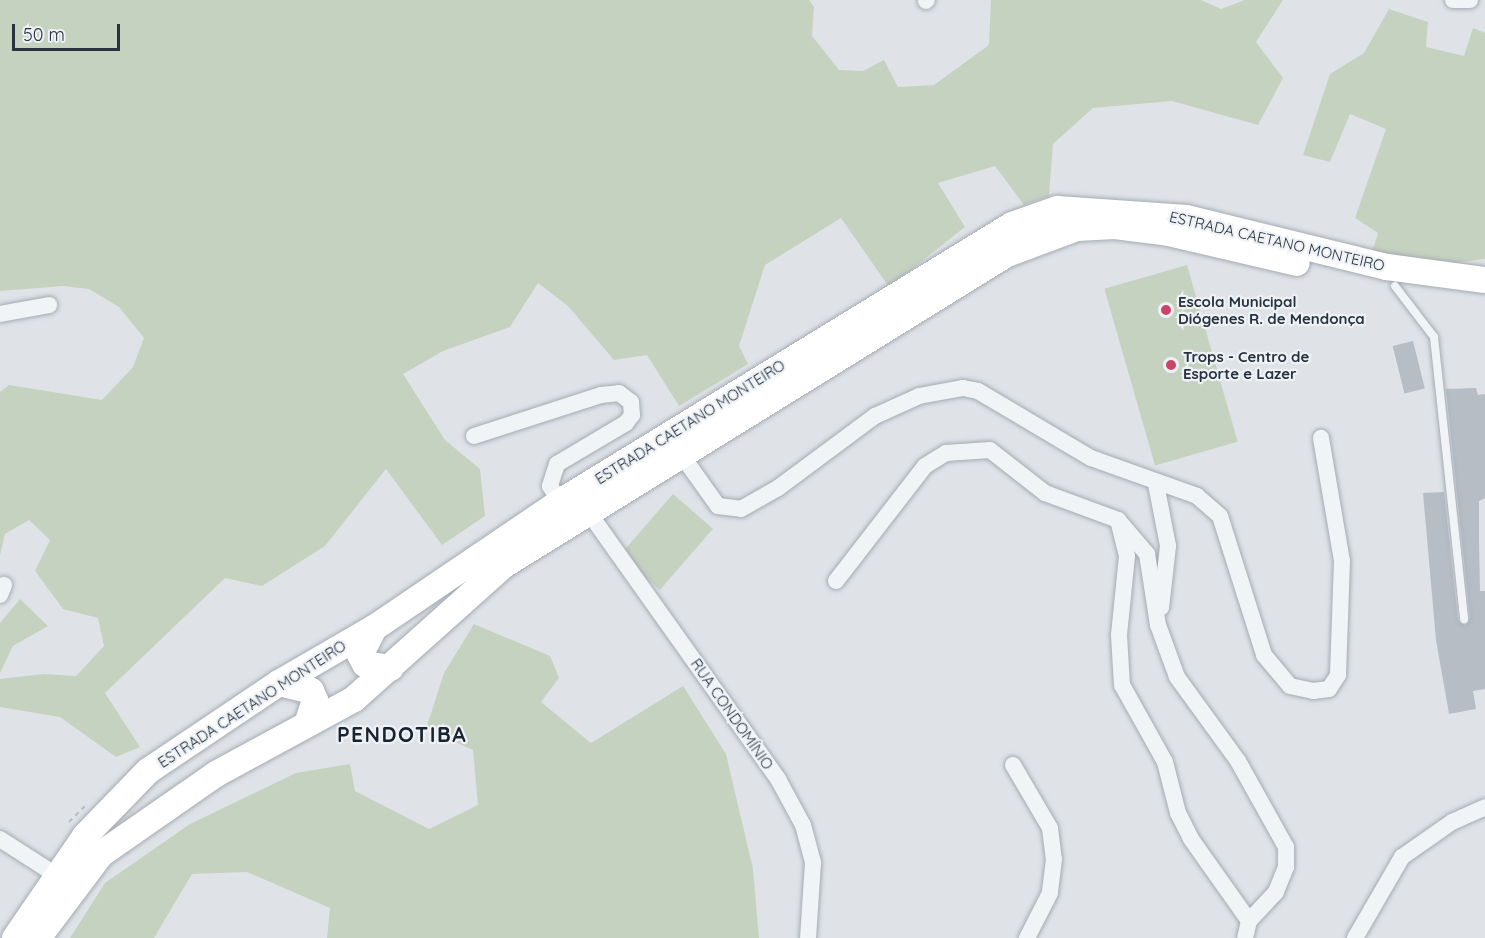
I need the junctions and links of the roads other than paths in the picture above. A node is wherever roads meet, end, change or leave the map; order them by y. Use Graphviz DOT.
graph roads {
  1 [pos="1453,0"];
  2 [pos="1470,0"];
  3 [pos="1485,280"];
  4 [pos="1395,286"];
  5 [pos="1485,296"];
  6 [pos="49,305"];
  7 [pos="0,314"];
  8 [pos="474,436"];
  9 [pos="1320,438"];
  10 [pos="683,457"];
  11 [pos="1156,484"];
  12 [pos="560,502"];
  13 [pos="589,513"];
  14 [pos="1118,520"];
  15 [pos="836,581"];
  16 [pos="1464,619"];
  17 [pos="1158,625"];
  18 [pos="374,628"];
  19 [pos="391,668"];
  20 [pos="279,682"];
  21 [pos="308,722"];
  22 [pos="1013,765"];
  23 [pos="1485,807"];
  24 [pos="0,839"];
  25 [pos="56,875"];
  26 [pos="1249,921"];
  27 [pos="15,938"];
  28 [pos="38,938"];
  29 [pos="808,938"];
  30 [pos="1027,938"];
  31 [pos="1245,938"];
  32 [pos="1355,938"];
  1 -- 2 [label="street"];
  3 -- 12 [label="main road, ESTRADA CAETANO MONTEIRO"];
  4 -- 5 [label="main road, ESTRADA CAETANO MONTEIRO"];
  4 -- 10 [label="main road, ESTRADA CAETANO MONTEIRO"];
  4 -- 16 [label="lane"];
  6 -- 7 [label="street"];
  8 -- 12 [label="street"];
  9 -- 11 [label="street"];
  10 -- 11 [label="street"];
  10 -- 13 [label="main road, ESTRADA CAETANO MONTEIRO"];
  11 -- 17 [label="street"];
  12 -- 18 [label="main road, ESTRADA CAETANO MONTEIRO"];
  13 -- 19 [label="main road, ESTRADA CAETANO MONTEIRO"];
  13 -- 29 [label="street, RUA CONDOMÍNIO"];
  14 -- 15 [label="street"];
  14 -- 17 [label="street"];
  14 -- 26 [label="street"];
  17 -- 26 [label="street"];
  18 -- 19 [label="main road"];
  18 -- 20 [label="main road, ESTRADA CAETANO MONTEIRO"];
  19 -- 21 [label="main road, ESTRADA CAETANO MONTEIRO"];
  20 -- 21 [label="main road"];
  20 -- 25 [label="main road, ESTRADA CAETANO MONTEIRO"];
  21 -- 28 [label="main road, ESTRADA CAETANO MONTEIRO"];
  22 -- 30 [label="street"];
  23 -- 32 [label="street"];
  24 -- 25 [label="street"];
  25 -- 27 [label="main road, ESTRADA CAETANO MONTEIRO"];
  26 -- 31 [label="street"];
}
